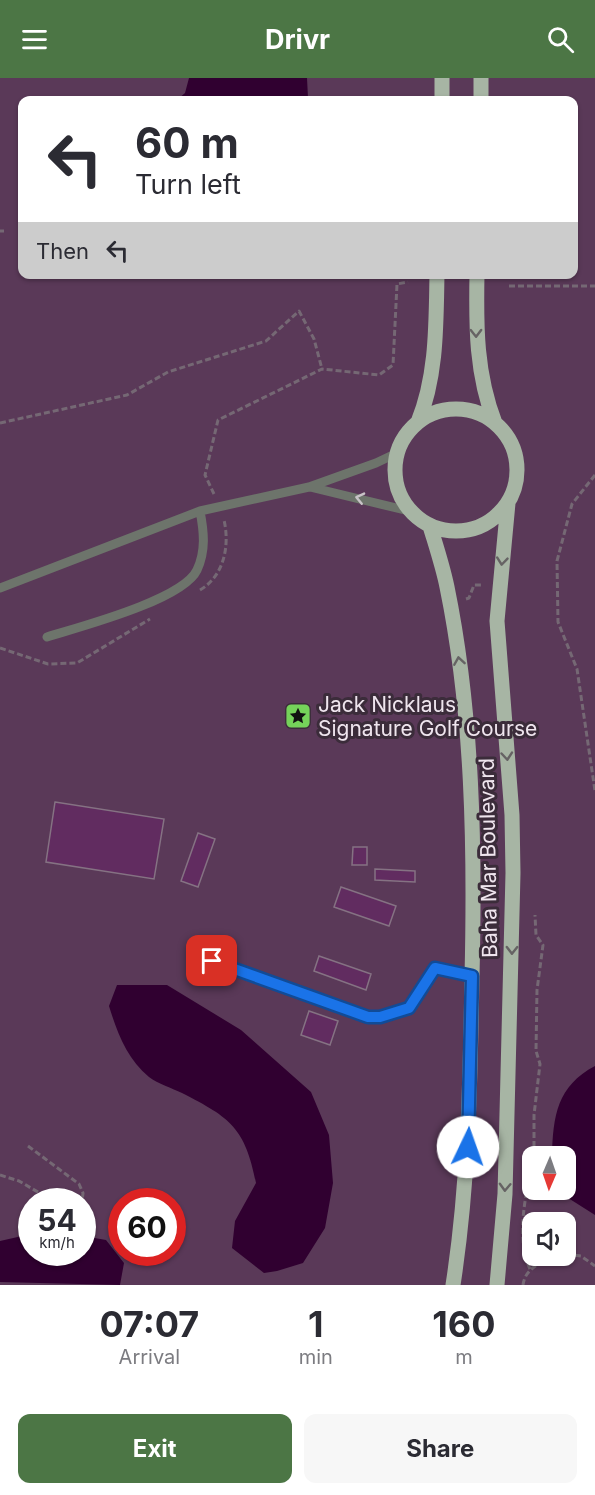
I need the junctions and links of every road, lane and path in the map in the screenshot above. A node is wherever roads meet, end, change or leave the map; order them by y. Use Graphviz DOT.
graph roads {
  1 [pos="442,78"];
  2 [pos="481,78"];
  3 [pos="442,96"];
  4 [pos="481,96"];
  5 [pos="437,279"];
  6 [pos="477,279"];
  7 [pos="408,282"];
  8 [pos="509,286"];
  9 [pos="595,286"];
  10 [pos="322,369"];
  11 [pos="418,422"];
  12 [pos="0,423"];
  13 [pos="495,423"];
  14 [pos="396,453"];
  15 [pos="595,475"];
  16 [pos="309,487"];
  17 [pos="508,503"];
  18 [pos="220,507"];
  19 [pos="200,511"];
  20 [pos="410,511"];
  21 [pos="430,526"];
  22 [pos="500,584"];
  23 [pos="0,588"];
  24 [pos="199,591"];
  25 [pos="449,601"];
  26 [pos="157,615"];
  27 [pos="47,637"];
  28 [pos="0,648"];
  29 [pos="595,791"];
  30 [pos="535,915"];
  31 [pos="212,961"];
  32 [pos="472,976"];
  33 [pos="28,1146"];
  34 [pos="534,1146"];
  35 [pos="0,1175"];
  36 [pos="32,1188"];
  37 [pos="81,1188"];
  38 [pos="527,1200"];
  39 [pos="576,1255"];
  40 [pos="536,1266"];
  41 [pos="595,1266"];
  42 [pos="530,1269"];
  43 [pos="453,1285"];
  44 [pos="497,1285"];
  45 [pos="522,1285"];
  1 -- 3 [label="main road"];
  2 -- 4 [label="main road"];
  5 -- 11 [label="main road"];
  6 -- 13 [label="main road, one-way"];
  7 -- 10 [label="path"];
  8 -- 9 [label="path"];
  10 -- 12 [label="path"];
  10 -- 18 [label="path"];
  11 -- 13 [label="main road"];
  11 -- 14 [label="main road"];
  13 -- 17 [label="main road"];
  14 -- 16 [label="lane"];
  14 -- 20 [label="main road"];
  15 -- 29 [label="path"];
  16 -- 18 [label="lane"];
  20 -- 16 [label="lane, one-way"];
  17 -- 21 [label="main road"];
  17 -- 22 [label="main road, Baha Mar Boulevard, one-way"];
  18 -- 19 [label="lane"];
  18 -- 24 [label="path"];
  19 -- 23 [label="lane"];
  19 -- 27 [label="lane"];
  20 -- 21 [label="main road"];
  21 -- 25 [label="main road, Baha Mar Boulevard"];
  22 -- 25 [label="path"];
  22 -- 44 [label="main road, Baha Mar Boulevard, one-way"];
  32 -- 25 [label="main road, Baha Mar Boulevard, one-way"];
  26 -- 28 [label="path"];
  30 -- 34 [label="path"];
  31 -- 32 [label="lane"];
  32 -- 43 [label="main road, Baha Mar Boulevard"];
  33 -- 37 [label="path"];
  35 -- 36 [label="path"];
  38 -- 42 [label="path"];
  39 -- 41 [label="path"];
  40 -- 42 [label="path"];
  42 -- 45 [label="path"];
}
